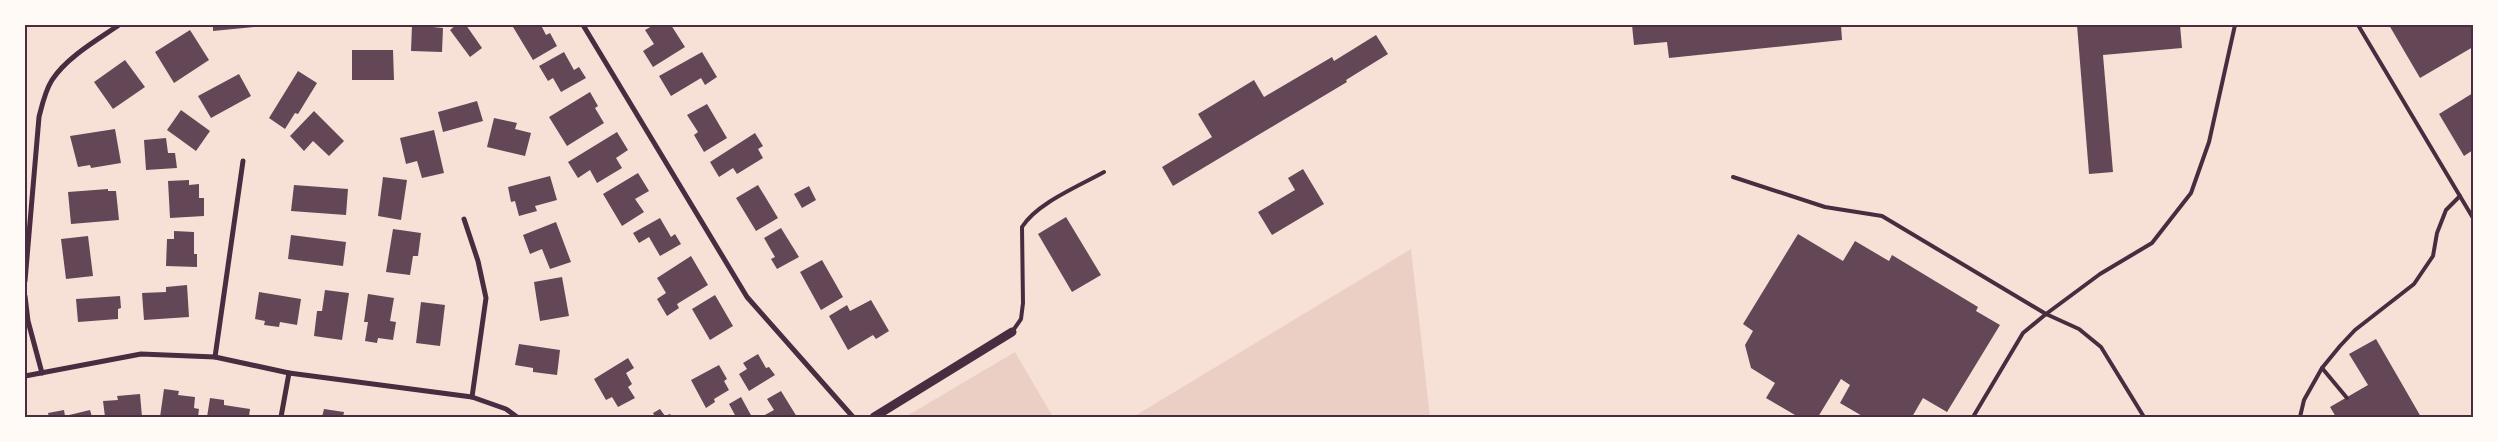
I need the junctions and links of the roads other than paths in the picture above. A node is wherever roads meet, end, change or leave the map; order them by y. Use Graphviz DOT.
graph roads {
  1 [pos="119,25"];
  2 [pos="583,25"];
  3 [pos="2236,25"];
  4 [pos="2358,25"];
  5 [pos="243,161"];
  6 [pos="1104,172"];
  7 [pos="1733,177"];
  8 [pos="2460,196"];
  9 [pos="2473,218"];
  10 [pos="464,219"];
  11 [pos="25,281"];
  12 [pos="25,296"];
  13 [pos="2046,314"];
  14 [pos="1012,332"];
  15 [pos="215,357"];
  16 [pos="2322,368"];
  17 [pos="42,373"];
  18 [pos="289,373"];
  19 [pos="25,376"];
  20 [pos="472,397"];
  21 [pos="2347,398"];
  22 [pos="282,417"];
  23 [pos="517,417"];
  24 [pos="853,417"];
  25 [pos="874,417"];
  26 [pos="1973,417"];
  27 [pos="2144,417"];
  28 [pos="2300,417"];
  1 -- 11 [label="street"];
  2 -- 24 [label="street"];
  3 -- 13 [label="lane"];
  4 -- 8 [label="lane"];
  5 -- 15 [label="street"];
  6 -- 14 [label="lane"];
  7 -- 13 [label="lane"];
  8 -- 9 [label="lane"];
  8 -- 16 [label="lane"];
  10 -- 20 [label="street"];
  12 -- 17 [label="street"];
  13 -- 26 [label="lane"];
  13 -- 27 [label="lane"];
  14 -- 25 [label="street"];
  15 -- 17 [label="street"];
  15 -- 18 [label="street"];
  16 -- 21 [label="lane"];
  16 -- 28 [label="lane"];
  17 -- 19 [label="street"];
  18 -- 20 [label="street"];
  18 -- 22 [label="street"];
  20 -- 23 [label="street"];
}
